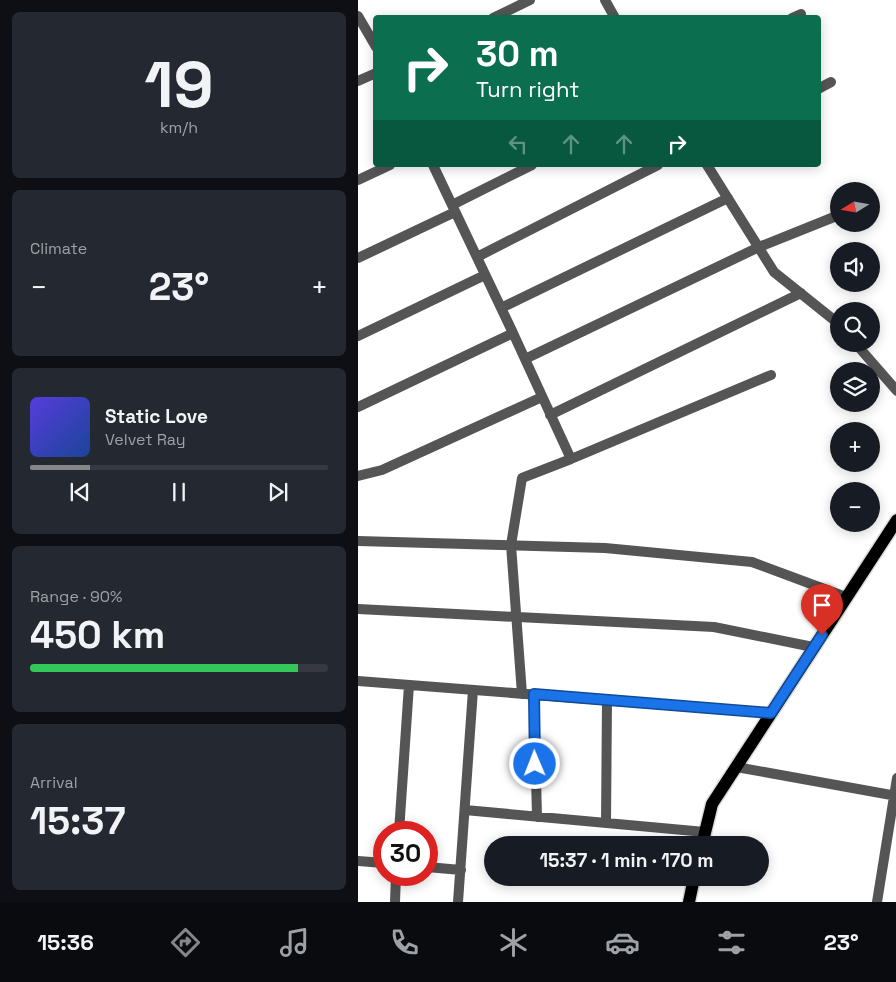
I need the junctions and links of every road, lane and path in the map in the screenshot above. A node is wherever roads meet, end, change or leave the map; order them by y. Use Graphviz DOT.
graph roads {
  1 [pos="530,0"];
  2 [pos="605,0"];
  3 [pos="499,15"];
  4 [pos="613,15"];
  5 [pos="358,16"];
  6 [pos="373,42"];
  7 [pos="373,74"];
  8 [pos="358,82"];
  9 [pos="831,82"];
  10 [pos="821,87"];
  11 [pos="386,167"];
  12 [pos="434,167"];
  13 [pos="528,167"];
  14 [pos="654,167"];
  15 [pos="707,167"];
  16 [pos="358,180"];
  17 [pos="728,198"];
  18 [pos="454,208"];
  19 [pos="830,219"];
  20 [pos="759,247"];
  21 [pos="477,257"];
  22 [pos="358,258"];
  23 [pos="485,275"];
  24 [pos="801,293"];
  25 [pos="501,308"];
  26 [pos="830,317"];
  27 [pos="513,333"];
  28 [pos="358,336"];
  29 [pos="863,352"];
  30 [pos="525,359"];
  31 [pos="771,375"];
  32 [pos="896,391"];
  33 [pos="542,397"];
  34 [pos="358,407"];
  35 [pos="550,415"];
  36 [pos="570,459"];
  37 [pos="358,476"];
  38 [pos="896,520"];
  39 [pos="358,541"];
  40 [pos="511,545"];
  41 [pos="846,597"];
  42 [pos="358,609"];
  43 [pos="516,617"];
  44 [pos="813,648"];
  45 [pos="358,681"];
  46 [pos="408,685"];
  47 [pos="473,690"];
  48 [pos="522,694"];
  49 [pos="534,694"];
  50 [pos="607,700"];
  51 [pos="771,713"];
  52 [pos="736,767"];
  53 [pos="896,778"];
  54 [pos="895,796"];
  55 [pos="465,810"];
  56 [pos="537,817"];
  57 [pos="400,821"];
  58 [pos="606,823"];
  59 [pos="685,836"];
  60 [pos="704,836"];
  61 [pos="358,861"];
  62 [pos="373,862"];
  63 [pos="438,868"];
  64 [pos="461,870"];
  65 [pos="396,886"];
  66 [pos="692,886"];
  67 [pos="395,902"];
  68 [pos="458,902"];
  69 [pos="689,902"];
  70 [pos="877,902"];
  1 -- 3 [label="street"];
  2 -- 4 [label="street"];
  5 -- 6 [label="street"];
  7 -- 8 [label="street"];
  9 -- 10 [label="street"];
  11 -- 16 [label="street"];
  12 -- 18 [label="street"];
  13 -- 18 [label="street"];
  14 -- 21 [label="street"];
  15 -- 17 [label="street"];
  17 -- 20 [label="street"];
  17 -- 25 [label="street"];
  18 -- 21 [label="street"];
  18 -- 22 [label="street"];
  19 -- 20 [label="street"];
  20 -- 24 [label="street"];
  20 -- 30 [label="street"];
  21 -- 23 [label="street"];
  23 -- 25 [label="street"];
  23 -- 28 [label="street"];
  24 -- 26 [label="street"];
  24 -- 35 [label="street"];
  25 -- 27 [label="street"];
  27 -- 30 [label="street"];
  27 -- 34 [label="street"];
  29 -- 32 [label="street"];
  30 -- 33 [label="street"];
  31 -- 36 [label="street"];
  33 -- 35 [label="street"];
  33 -- 37 [label="street"];
  35 -- 36 [label="street"];
  36 -- 40 [label="street"];
  38 -- 41 [label="main road"];
  39 -- 40 [label="street"];
  40 -- 41 [label="street"];
  40 -- 43 [label="street"];
  41 -- 44 [label="main road"];
  42 -- 43 [label="street"];
  43 -- 44 [label="street"];
  43 -- 48 [label="street"];
  44 -- 51 [label="main road"];
  45 -- 46 [label="street"];
  46 -- 47 [label="street"];
  46 -- 57 [label="street"];
  47 -- 48 [label="street"];
  47 -- 55 [label="street"];
  48 -- 49 [label="street"];
  49 -- 50 [label="street"];
  49 -- 56 [label="street"];
  50 -- 51 [label="street"];
  50 -- 58 [label="street"];
  51 -- 52 [label="main road"];
  52 -- 54 [label="street"];
  52 -- 60 [label="main road"];
  53 -- 54 [label="street"];
  54 -- 70 [label="street"];
  55 -- 56 [label="street"];
  55 -- 64 [label="street"];
  56 -- 58 [label="street"];
  58 -- 59 [label="street"];
  61 -- 62 [label="street"];
  63 -- 64 [label="street"];
  64 -- 68 [label="street"];
  65 -- 67 [label="street"];
  66 -- 69 [label="main road"];
}
